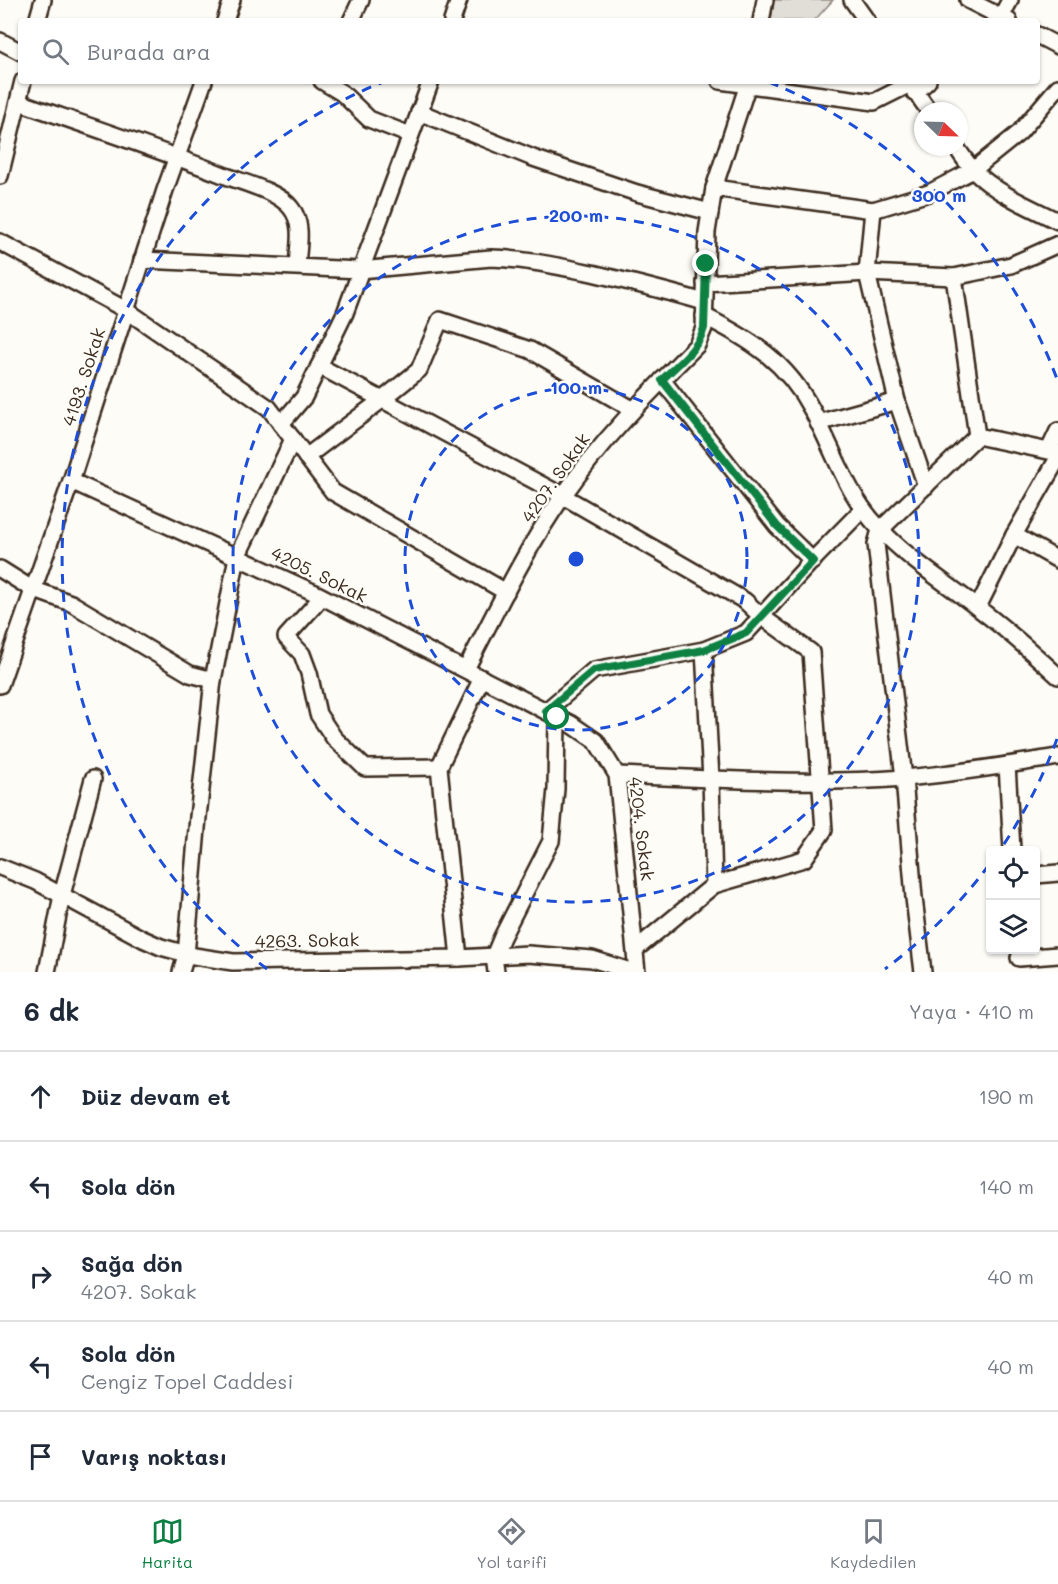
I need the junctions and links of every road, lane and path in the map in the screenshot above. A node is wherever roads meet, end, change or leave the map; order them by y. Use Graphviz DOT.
graph roads {
  1 [pos="43,0"];
  2 [pos="232,0"];
  3 [pos="362,0"];
  4 [pos="459,0"];
  5 [pos="765,0"];
  6 [pos="852,0"];
  7 [pos="968,0"];
  8 [pos="1010,0"];
  9 [pos="38,18"];
  10 [pos="226,18"];
  11 [pos="353,18"];
  12 [pos="453,18"];
  13 [pos="762,18"];
  14 [pos="865,18"];
  15 [pos="999,18"];
  16 [pos="1003,18"];
  17 [pos="1040,37"];
  18 [pos="0,41"];
  19 [pos="1058,46"];
  20 [pos="18,50"];
  21 [pos="22,84"];
  22 [pos="203,84"];
  23 [pos="327,84"];
  24 [pos="429,84"];
  25 [pos="748,84"];
  26 [pos="762,84"];
  27 [pos="911,86"];
  28 [pos="1058,87"];
  29 [pos="19,102"];
  30 [pos="923,102"];
  31 [pos="419,112"];
  32 [pos="410,135"];
  33 [pos="963,156"];
  34 [pos="177,157"];
  35 [pos="973,170"];
  36 [pos="0,176"];
  37 [pos="714,188"];
  38 [pos="873,210"];
  39 [pos="710,212"];
  40 [pos="1058,221"];
  41 [pos="0,242"];
  42 [pos="1058,244"];
  43 [pos="142,260"];
  44 [pos="297,266"];
  45 [pos="360,270"];
  46 [pos="867,273"];
  47 [pos="954,277"];
  48 [pos="705,283"];
  49 [pos="126,310"];
  50 [pos="704,315"];
  51 [pos="319,366"];
  52 [pos="662,380"];
  53 [pos="383,399"];
  54 [pos="897,402"];
  55 [pos="632,409"];
  56 [pos="818,423"];
  57 [pos="281,424"];
  58 [pos="1058,431"];
  59 [pos="977,436"];
  60 [pos="293,439"];
  61 [pos="1055,454"];
  62 [pos="306,457"];
  63 [pos="71,481"];
  64 [pos="926,486"];
  65 [pos="563,496"];
  66 [pos="863,509"];
  67 [pos="880,530"];
  68 [pos="1014,535"];
  69 [pos="237,557"];
  70 [pos="1058,560"];
  71 [pos="813,561"];
  72 [pos="0,569"];
  73 [pos="33,589"];
  74 [pos="506,592"];
  75 [pos="322,597"];
  76 [pos="978,608"];
  77 [pos="761,616"];
  78 [pos="704,650"];
  79 [pos="466,669"];
  80 [pos="1058,676"];
  81 [pos="482,678"];
  82 [pos="213,680"];
  83 [pos="0,685"];
  84 [pos="551,714"];
  85 [pos="1058,757"];
  86 [pos="1007,765"];
  87 [pos="439,767"];
  88 [pos="617,776"];
  89 [pos="904,778"];
  90 [pos="93,779"];
  91 [pos="711,779"];
  92 [pos="820,780"];
  93 [pos="1012,846"];
  94 [pos="0,867"];
  95 [pos="1058,873"];
  96 [pos="1040,875"];
  97 [pos="714,885"];
  98 [pos="62,895"];
  99 [pos="636,949"];
  100 [pos="186,954"];
  101 [pos="1058,955"];
  102 [pos="494,956"];
  103 [pos="459,958"];
  104 [pos="1020,960"];
  105 [pos="421,965"];
  106 [pos="296,966"];
  107 [pos="47,972"];
  108 [pos="181,972"];
  109 [pos="496,972"];
  110 [pos="635,972"];
  111 [pos="923,972"];
  1 -- 9 [label="street"];
  2 -- 10 [label="street"];
  3 -- 11 [label="street"];
  4 -- 12 [label="street"];
  5 -- 13 [label="street"];
  6 -- 14 [label="street"];
  7 -- 15 [label="street"];
  8 -- 16 [label="street"];
  17 -- 19 [label="street"];
  18 -- 20 [label="street"];
  21 -- 29 [label="street"];
  22 -- 34 [label="street, 4193. Sokak"];
  23 -- 32 [label="street"];
  24 -- 31 [label="street"];
  25 -- 37 [label="street"];
  26 -- 27 [label="street"];
  27 -- 30 [label="street"];
  28 -- 35 [label="street"];
  29 -- 34 [label="street"];
  29 -- 36 [label="street"];
  31 -- 32 [label="street"];
  31 -- 39 [label="street"];
  32 -- 45 [label="street"];
  33 -- 35 [label="street"];
  34 -- 43 [label="street, 4193. Sokak"];
  34 -- 44 [label="street"];
  35 -- 38 [label="street"];
  35 -- 40 [label="street"];
  37 -- 38 [label="street"];
  37 -- 39 [label="street"];
  38 -- 46 [label="street"];
  39 -- 48 [label="street"];
  41 -- 49 [label="street"];
  42 -- 47 [label="street"];
  43 -- 44 [label="street"];
  43 -- 49 [label="street, 4193. Sokak"];
  44 -- 45 [label="street"];
  45 -- 50 [label="street"];
  45 -- 51 [label="street"];
  46 -- 47 [label="street"];
  46 -- 48 [label="street"];
  46 -- 54 [label="street"];
  47 -- 59 [label="street"];
  48 -- 50 [label="street"];
  49 -- 57 [label="street"];
  49 -- 63 [label="street, 4193. Sokak"];
  50 -- 52 [label="street, 4207. Sokak"];
  50 -- 56 [label="street"];
  51 -- 53 [label="street"];
  51 -- 57 [label="street"];
  52 -- 55 [label="street, 4207. Sokak"];
  52 -- 71 [label="street"];
  53 -- 55 [label="street"];
  53 -- 62 [label="street"];
  53 -- 65 [label="street"];
  54 -- 56 [label="street"];
  54 -- 64 [label="street"];
  55 -- 65 [label="street, 4207. Sokak"];
  56 -- 66 [label="street"];
  57 -- 60 [label="street"];
  58 -- 61 [label="street"];
  59 -- 61 [label="street"];
  59 -- 64 [label="street"];
  60 -- 62 [label="street"];
  60 -- 69 [label="street"];
  61 -- 68 [label="street"];
  62 -- 74 [label="street"];
  63 -- 69 [label="street, 4205. Sokak"];
  63 -- 73 [label="street, 4193. Sokak"];
  64 -- 67 [label="street"];
  65 -- 74 [label="street, 4207. Sokak"];
  65 -- 77 [label="street"];
  66 -- 67 [label="street"];
  66 -- 71 [label="street"];
  67 -- 76 [label="street"];
  67 -- 89 [label="street"];
  68 -- 70 [label="street"];
  68 -- 76 [label="street"];
  69 -- 75 [label="street, 4205. Sokak"];
  69 -- 82 [label="street"];
  71 -- 77 [label="street"];
  72 -- 73 [label="street"];
  73 -- 82 [label="street"];
  73 -- 83 [label="street, 4193. Sokak"];
  74 -- 79 [label="street, 4207. Sokak"];
  75 -- 79 [label="street, 4205. Sokak"];
  75 -- 87 [label="street"];
  76 -- 80 [label="street"];
  77 -- 78 [label="street"];
  77 -- 92 [label="street"];
  78 -- 84 [label="street"];
  78 -- 91 [label="street"];
  79 -- 81 [label="street, 4205. Sokak"];
  81 -- 84 [label="street, 4205. Sokak"];
  81 -- 87 [label="street"];
  82 -- 100 [label="street"];
  84 -- 88 [label="street, 4204. Sokak"];
  84 -- 102 [label="street"];
  85 -- 86 [label="street"];
  86 -- 89 [label="street"];
  86 -- 93 [label="street"];
  87 -- 103 [label="street"];
  88 -- 91 [label="street"];
  88 -- 99 [label="street, 4204. Sokak"];
  89 -- 92 [label="street"];
  89 -- 111 [label="street"];
  90 -- 98 [label="street"];
  91 -- 92 [label="street"];
  91 -- 97 [label="street"];
  92 -- 97 [label="street"];
  94 -- 98 [label="street, 4263. Sokak"];
  95 -- 96 [label="street"];
  97 -- 99 [label="street"];
  98 -- 100 [label="street, 4263. Sokak"];
  98 -- 107 [label="street"];
  99 -- 110 [label="street, 4204. Sokak"];
  100 -- 106 [label="street, 4263. Sokak"];
  100 -- 108 [label="street"];
  101 -- 104 [label="street"];
  102 -- 103 [label="street, 4263. Sokak"];
  102 -- 109 [label="street"];
  102 -- 110 [label="street, 4263. Sokak"];
  103 -- 105 [label="street, 4263. Sokak"];
  105 -- 106 [label="street, 4263. Sokak"];
}
